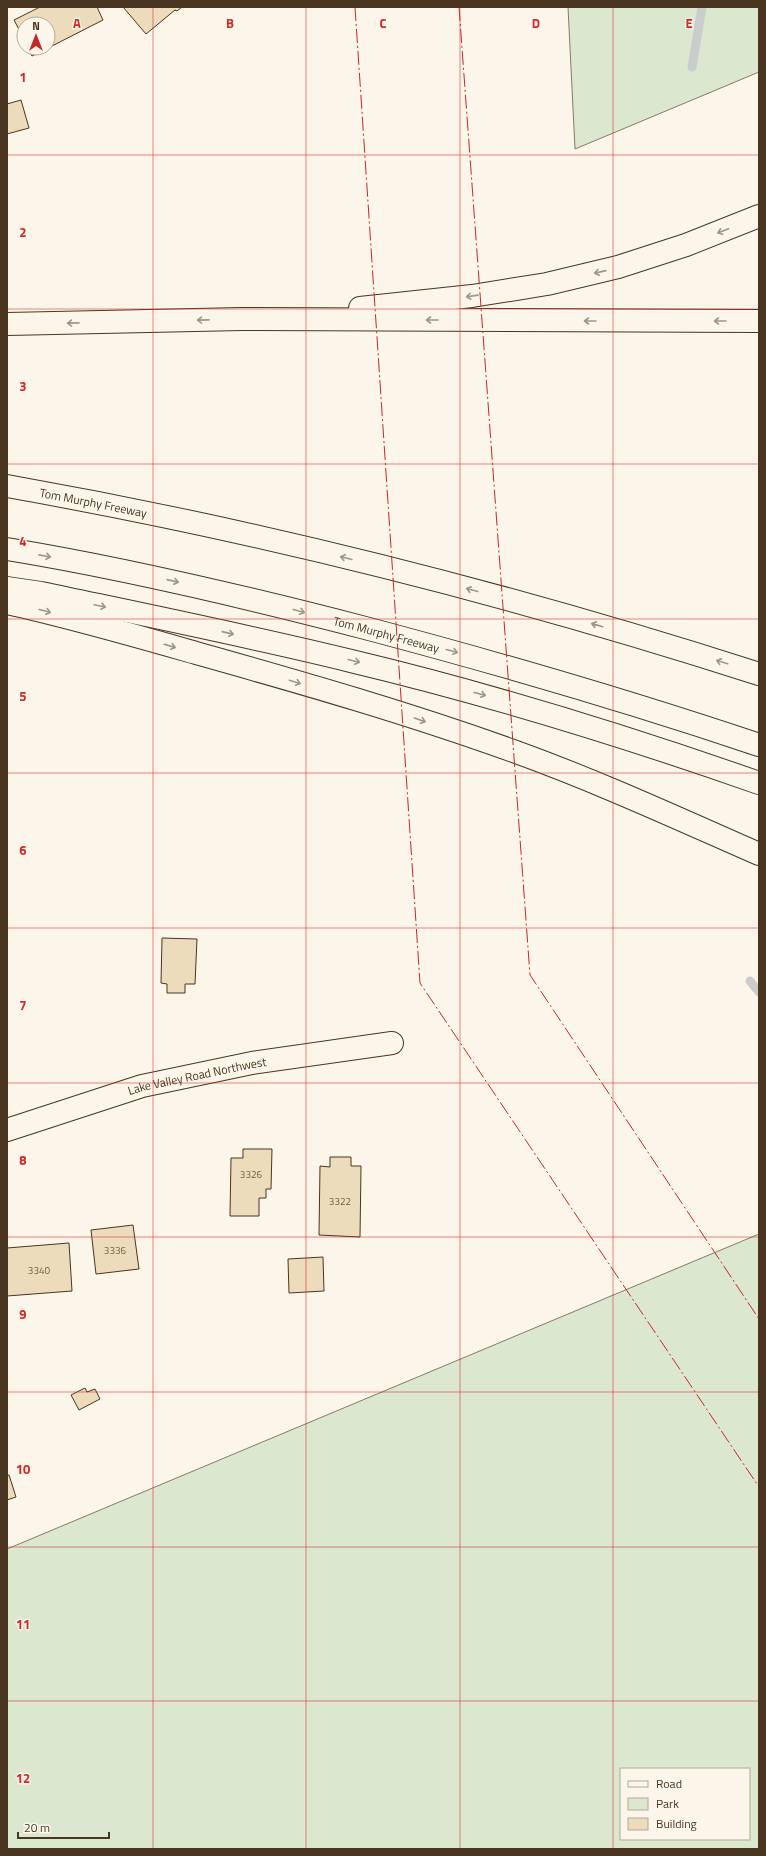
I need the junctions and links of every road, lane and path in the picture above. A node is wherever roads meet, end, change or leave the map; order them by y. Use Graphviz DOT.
graph roads {
  1 [pos="759,216"];
  2 [pos="242,319"];
  3 [pos="759,321"];
  4 [pos="7,324"];
  5 [pos="7,486"];
  6 [pos="7,549"];
  7 [pos="7,588"];
  8 [pos="7,603"];
  9 [pos="759,674"];
  10 [pos="759,746"];
  11 [pos="759,783"];
  12 [pos="759,854"];
  13 [pos="392,1043"];
  14 [pos="7,1130"];
  1 -- 2 [label="main road, one-way"];
  3 -- 2 [label="main road, one-way"];
  2 -- 4 [label="main road, one-way"];
  9 -- 5 [label="main road, Tom Murphy Freeway, one-way"];
  6 -- 10 [label="main road, Tom Murphy Freeway, one-way"];
  7 -- 11 [label="main road, one-way"];
  8 -- 12 [label="main road, one-way"];
  13 -- 14 [label="main road, Lake Valley Road Northwest"];
}
